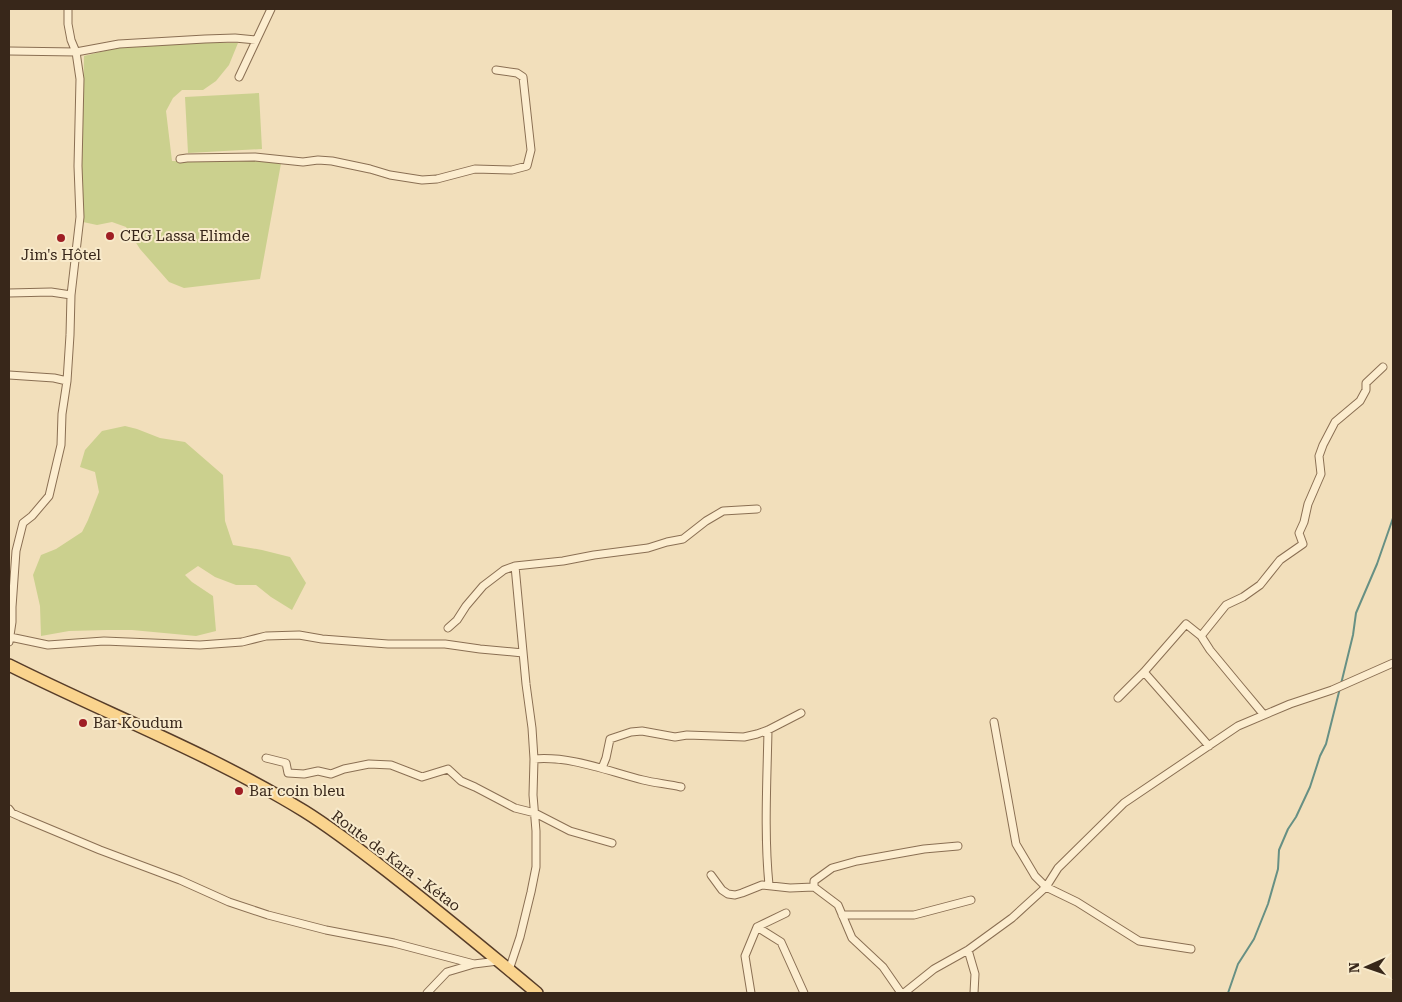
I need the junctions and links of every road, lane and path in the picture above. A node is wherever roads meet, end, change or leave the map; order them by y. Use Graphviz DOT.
graph roads {
  1 [pos="68,9"];
  2 [pos="271,9"];
  3 [pos="256,40"];
  4 [pos="9,51"];
  5 [pos="76,52"];
  6 [pos="496,70"];
  7 [pos="239,77"];
  8 [pos="180,159"];
  9 [pos="9,293"];
  10 [pos="71,295"];
  11 [pos="1383,367"];
  12 [pos="9,375"];
  13 [pos="67,381"];
  14 [pos="757,509"];
  15 [pos="515,566"];
  16 [pos="448,628"];
  17 [pos="1201,636"];
  18 [pos="10,640"];
  19 [pos="523,652"];
  20 [pos="1393,663"];
  21 [pos="9,665"];
  22 [pos="1144,672"];
  23 [pos="1118,698"];
  24 [pos="801,713"];
  25 [pos="1264,715"];
  26 [pos="994,722"];
  27 [pos="768,730"];
  28 [pos="1209,746"];
  29 [pos="266,758"];
  30 [pos="534,759"];
  31 [pos="602,768"];
  32 [pos="681,787"];
  33 [pos="9,809"];
  34 [pos="535,813"];
  35 [pos="612,843"];
  36 [pos="958,846"];
  37 [pos="712,875"];
  38 [pos="769,885"];
  39 [pos="814,886"];
  40 [pos="1046,887"];
  41 [pos="971,900"];
  42 [pos="786,913"];
  43 [pos="842,915"];
  44 [pos="757,927"];
  45 [pos="1191,949"];
  46 [pos="968,950"];
  47 [pos="498,961"];
  48 [pos="474,964"];
  49 [pos="509,970"];
  50 [pos="907,992"];
  51 [pos="427,993"];
  52 [pos="537,993"];
  53 [pos="751,993"];
  54 [pos="804,993"];
  55 [pos="974,993"];
  1 -- 5 [label="street"];
  2 -- 3 [label="street"];
  3 -- 5 [label="street"];
  3 -- 7 [label="street"];
  4 -- 5 [label="street"];
  5 -- 10 [label="street"];
  6 -- 8 [label="street"];
  9 -- 10 [label="street"];
  10 -- 13 [label="street"];
  11 -- 17 [label="street"];
  12 -- 13 [label="street"];
  13 -- 18 [label="street"];
  14 -- 15 [label="street"];
  15 -- 16 [label="street"];
  15 -- 19 [label="street"];
  17 -- 22 [label="street"];
  17 -- 25 [label="street"];
  18 -- 19 [label="street"];
  19 -- 30 [label="street"];
  20 -- 25 [label="street"];
  21 -- 47 [label="main road, Route de Kara - Kétao"];
  22 -- 23 [label="street"];
  22 -- 28 [label="street"];
  24 -- 27 [label="street"];
  25 -- 28 [label="street"];
  26 -- 40 [label="street"];
  27 -- 31 [label="street"];
  27 -- 38 [label="street"];
  28 -- 40 [label="street"];
  29 -- 34 [label="street"];
  30 -- 31 [label="street"];
  30 -- 34 [label="street"];
  31 -- 32 [label="street"];
  33 -- 48 [label="street"];
  34 -- 35 [label="street"];
  34 -- 49 [label="street"];
  36 -- 39 [label="street"];
  37 -- 38 [label="street"];
  38 -- 39 [label="street"];
  39 -- 43 [label="street"];
  40 -- 45 [label="street"];
  40 -- 46 [label="street"];
  41 -- 43 [label="street"];
  42 -- 44 [label="street"];
  43 -- 50 [label="street"];
  44 -- 53 [label="street"];
  44 -- 54 [label="street"];
  46 -- 50 [label="street"];
  46 -- 55 [label="street"];
  47 -- 48 [label="street"];
  47 -- 49 [label="main road, Route de Kara - Kétao"];
  48 -- 51 [label="street"];
  49 -- 52 [label="main road, Route de Kara - Kétao"];
}
